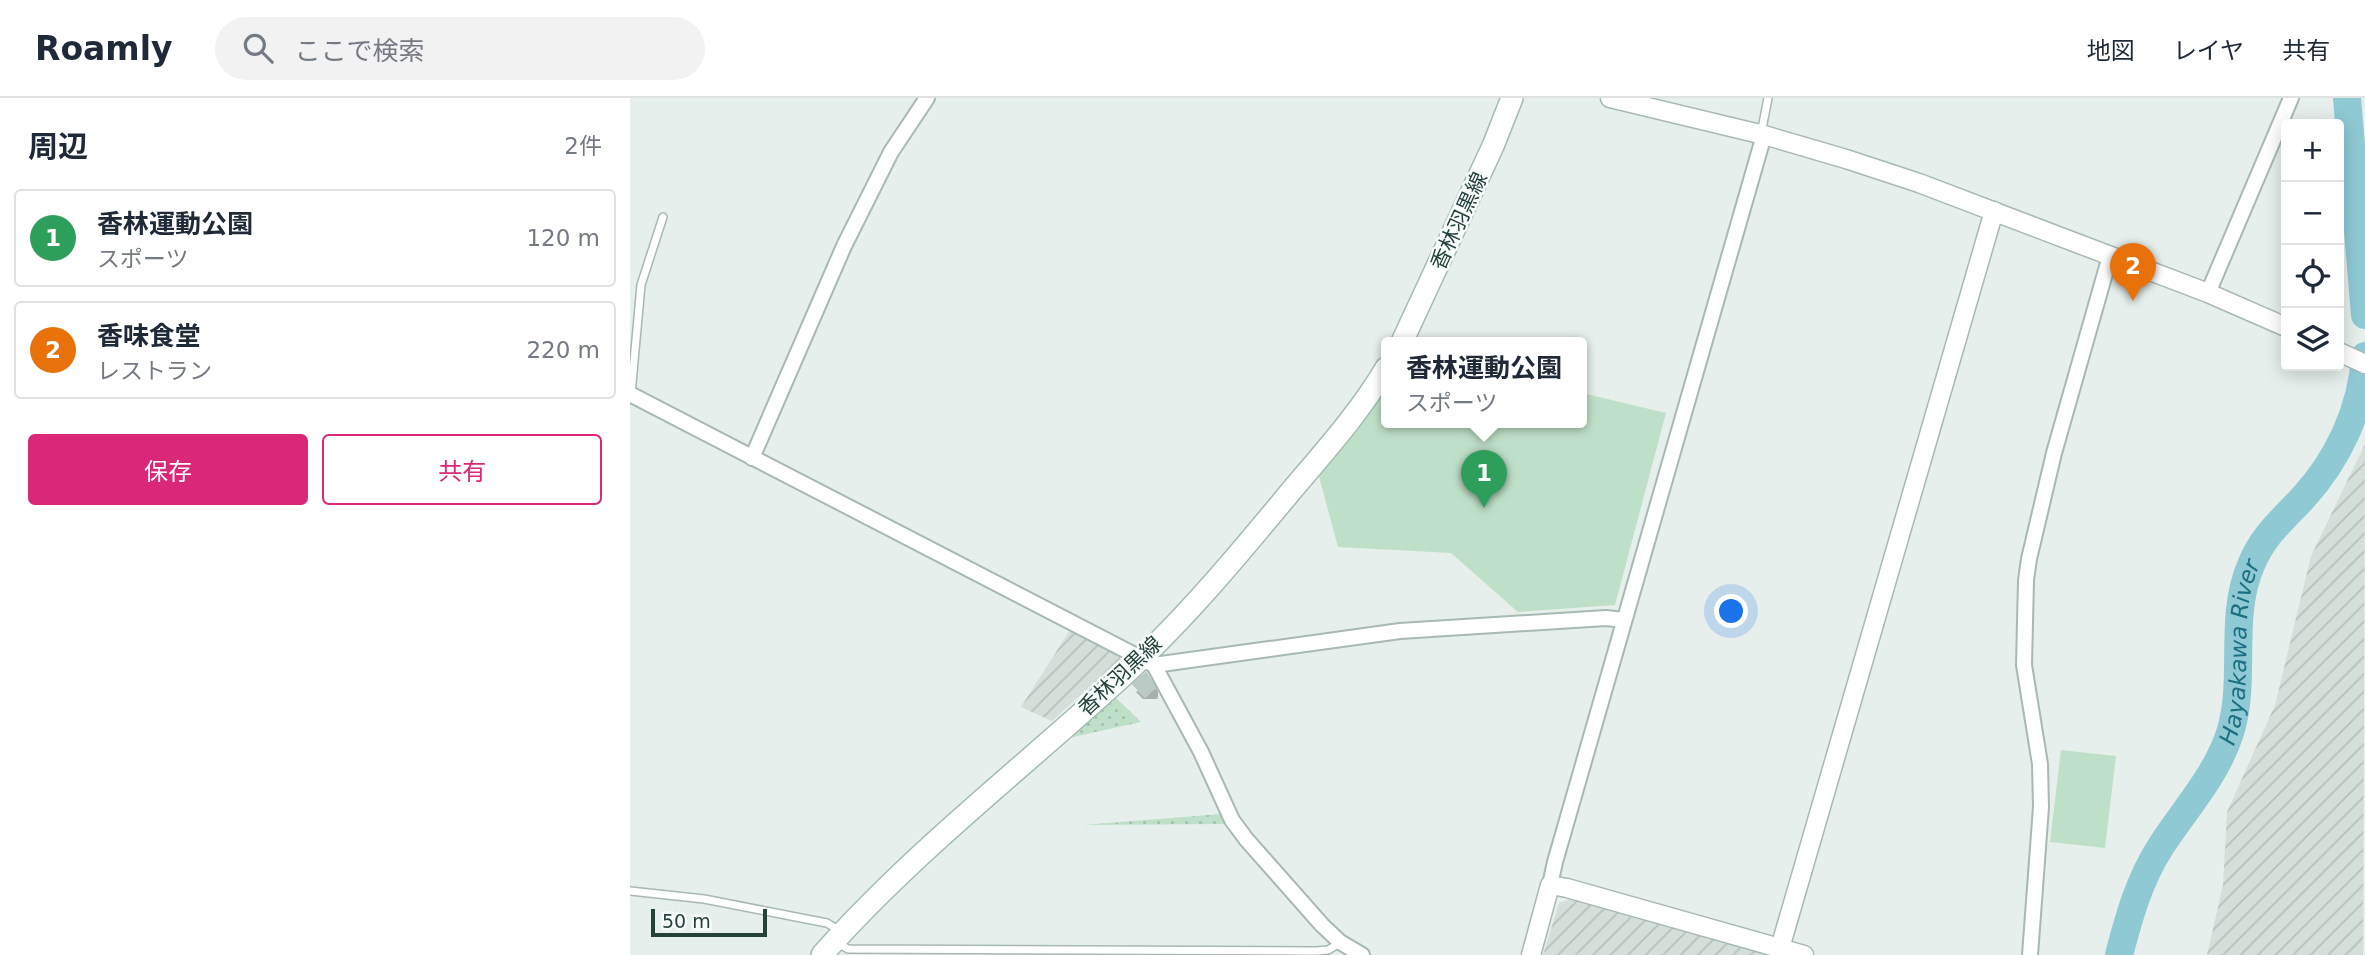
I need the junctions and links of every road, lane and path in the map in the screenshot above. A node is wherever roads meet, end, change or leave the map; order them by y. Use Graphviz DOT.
graph roads {
  1 [pos="927,98"];
  2 [pos="1512,98"];
  3 [pos="1611,98"];
  4 [pos="1768,98"];
  5 [pos="2291,98"];
  6 [pos="1763,135"];
  7 [pos="1994,211"];
  8 [pos="663,217"];
  9 [pos="2110,256"];
  10 [pos="2207,293"];
  11 [pos="2281,325"];
  12 [pos="1404,337"];
  13 [pos="1381,376"];
  14 [pos="630,394"];
  15 [pos="752,458"];
  16 [pos="1624,620"];
  17 [pos="1148,662"];
  18 [pos="1550,885"];
  19 [pos="630,891"];
  20 [pos="1340,942"];
  21 [pos="833,943"];
  22 [pos="1780,948"];
  23 [pos="1362,955"];
  24 [pos="1531,955"];
  25 [pos="1804,955"];
  26 [pos="2030,955"];
  1 -- 15 [label="street"];
  2 -- 12 [label="main road, 香林羽黒線"];
  3 -- 6 [label="street"];
  4 -- 6 [label="lane"];
  5 -- 10 [label="street"];
  6 -- 7 [label="street"];
  6 -- 16 [label="street"];
  7 -- 9 [label="street"];
  7 -- 22 [label="street"];
  8 -- 14 [label="lane"];
  9 -- 10 [label="street"];
  9 -- 26 [label="street"];
  10 -- 11 [label="street"];
  13 -- 17 [label="main road, 香林羽黒線"];
  14 -- 15 [label="street"];
  15 -- 17 [label="street"];
  16 -- 17 [label="street"];
  16 -- 18 [label="street"];
  17 -- 20 [label="street"];
  17 -- 21 [label="main road, 香林羽黒線"];
  18 -- 22 [label="street"];
  18 -- 24 [label="street"];
  19 -- 21 [label="lane"];
  20 -- 21 [label="lane"];
  20 -- 23 [label="street"];
  22 -- 25 [label="street"];
}
